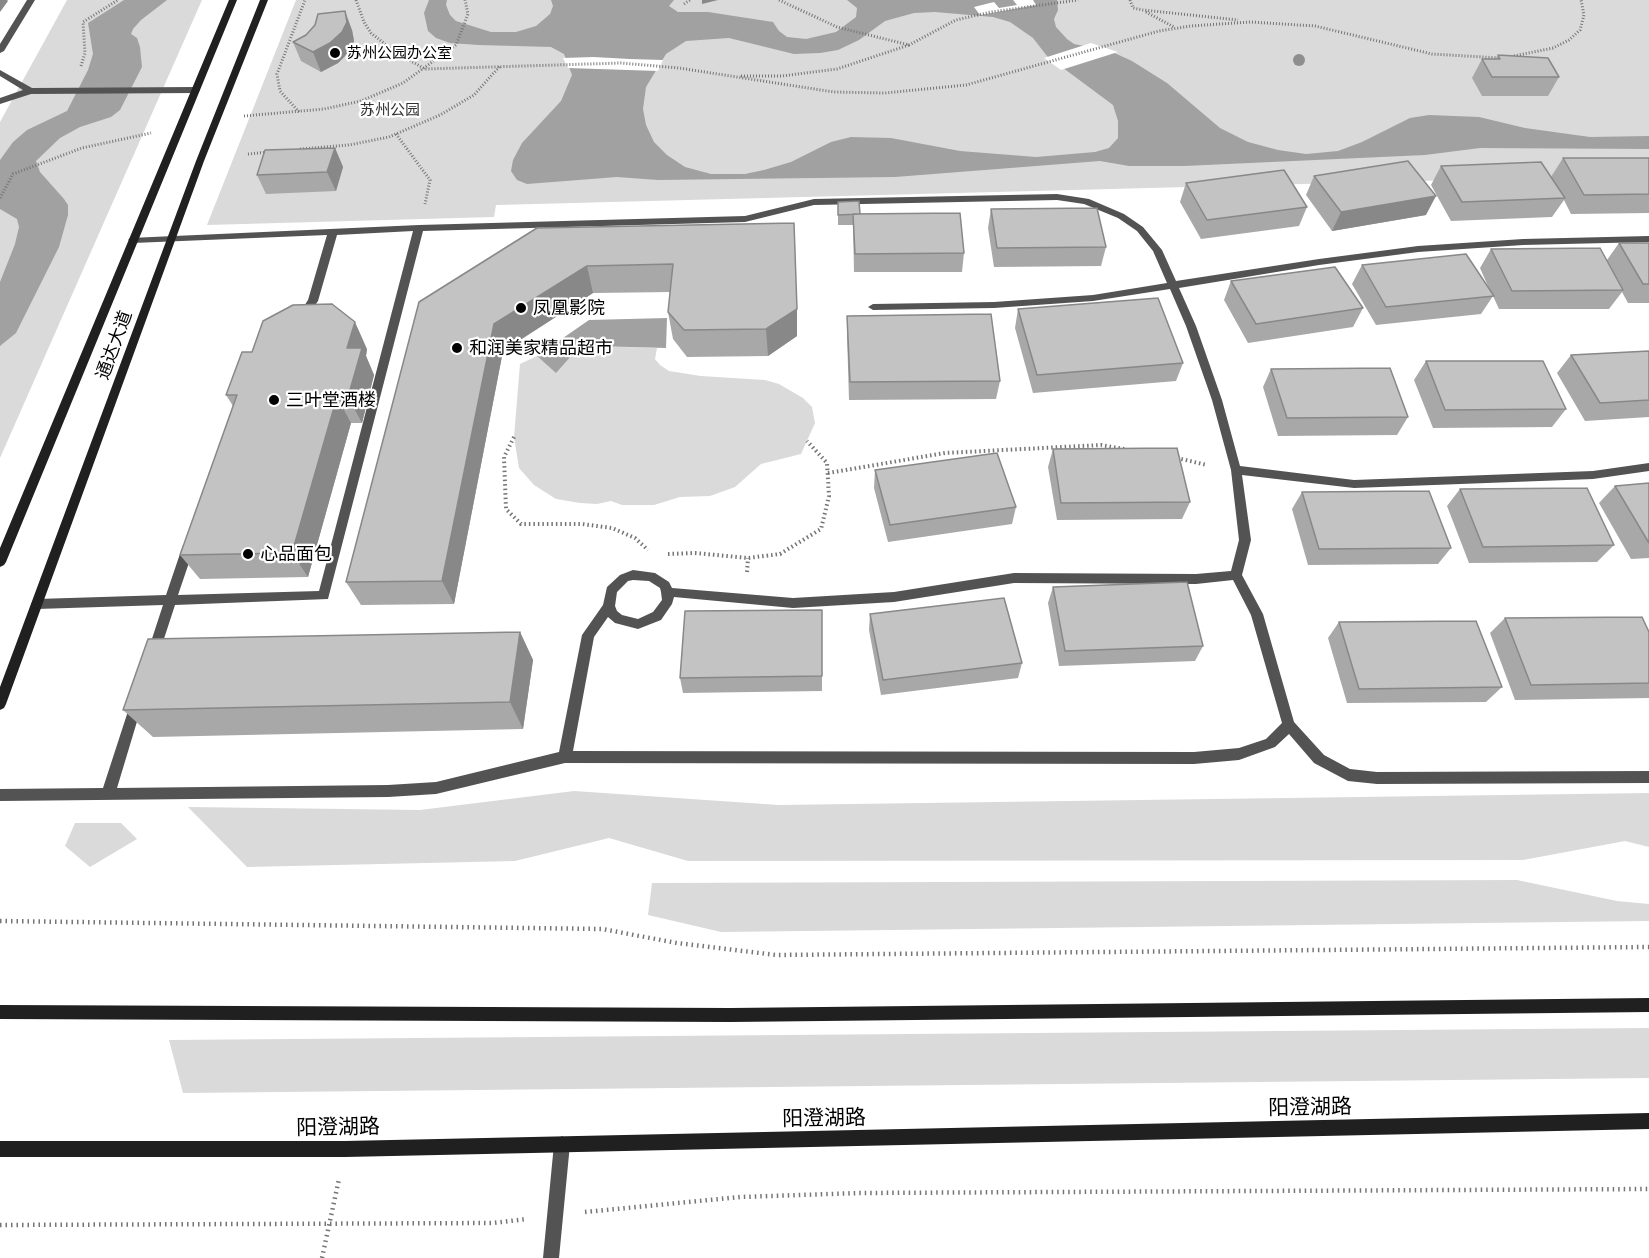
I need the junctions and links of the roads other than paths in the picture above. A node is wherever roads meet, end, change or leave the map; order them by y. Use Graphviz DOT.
graph roads {
  1 [pos="31,0"];
  2 [pos="232,0"];
  3 [pos="264,0"];
  4 [pos="0,51"];
  5 [pos="0,72"];
  6 [pos="196,90"];
  7 [pos="30,91"];
  8 [pos="0,101"];
  9 [pos="419,228"];
  10 [pos="333,232"];
  11 [pos="171,238"];
  12 [pos="1649,239"];
  13 [pos="134,240"];
  14 [pos="1173,286"];
  15 [pos="873,307"];
  16 [pos="289,326"];
  17 [pos="1649,467"];
  18 [pos="1236,470"];
  19 [pos="192,534"];
  20 [pos="0,562"];
  21 [pos="1236,575"];
  22 [pos="667,592"];
  23 [pos="170,600"];
  24 [pos="37,603"];
  25 [pos="609,606"];
  26 [pos="148,669"];
  27 [pos="141,691"];
  28 [pos="0,704"];
  29 [pos="1289,725"];
  30 [pos="565,757"];
  31 [pos="1649,777"];
  32 [pos="108,794"];
  33 [pos="0,795"];
  34 [pos="1649,1005"];
  35 [pos="0,1012"];
  36 [pos="1649,1121"];
  37 [pos="562,1144"];
  38 [pos="0,1149"];
  39 [pos="551,1258"];
  1 -- 4 [label="lane"];
  2 -- 6 [label="main road, 通达大道"];
  3 -- 11 [label="main road, 通达大道"];
  5 -- 7 [label="lane"];
  6 -- 7 [label="lane"];
  6 -- 13 [label="main road, 通达大道"];
  7 -- 8 [label="lane"];
  9 -- 10 [label="lane"];
  9 -- 14 [label="lane"];
  9 -- 23 [label="lane"];
  10 -- 11 [label="lane"];
  10 -- 16 [label="lane"];
  11 -- 13 [label="lane"];
  11 -- 24 [label="main road, 通达大道"];
  12 -- 14 [label="lane"];
  13 -- 20 [label="main road, 通达大道"];
  14 -- 15 [label="lane"];
  14 -- 18 [label="lane"];
  17 -- 18 [label="lane"];
  18 -- 21 [label="lane"];
  19 -- 23 [label="lane"];
  21 -- 22 [label="lane"];
  21 -- 29 [label="lane"];
  22 -- 25 [label="lane"];
  22 -- 25 [label="lane"];
  23 -- 24 [label="lane"];
  23 -- 26 [label="lane"];
  24 -- 28 [label="main road, 通达大道"];
  25 -- 30 [label="lane"];
  27 -- 32 [label="lane"];
  29 -- 30 [label="lane"];
  29 -- 31 [label="lane"];
  30 -- 32 [label="lane"];
  32 -- 33 [label="lane"];
  34 -- 35 [label="main road"];
  36 -- 37 [label="main road, 阳澄湖路"];
  37 -- 38 [label="main road, 阳澄湖路"];
  37 -- 39 [label="lane"];
}
